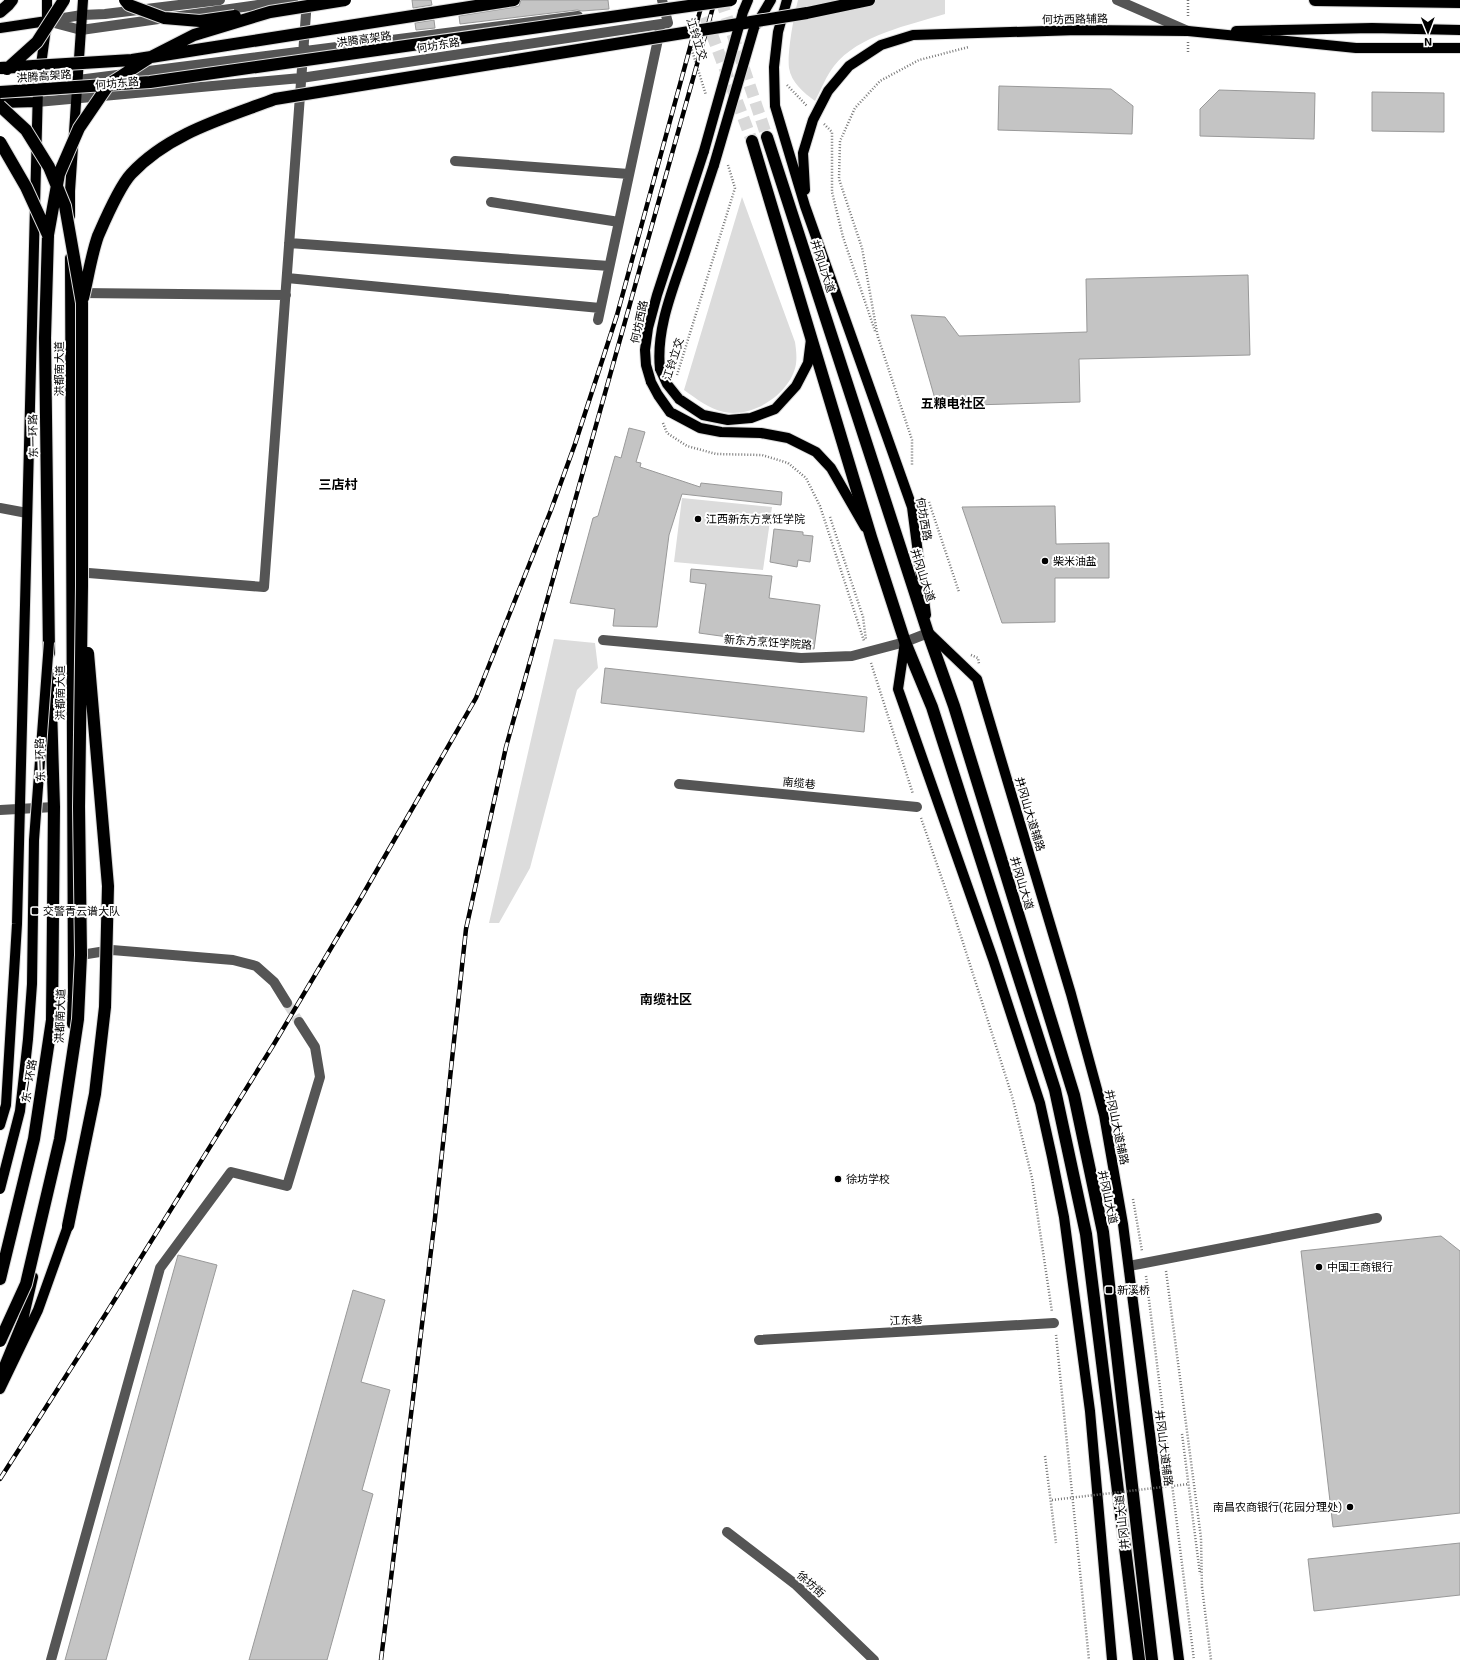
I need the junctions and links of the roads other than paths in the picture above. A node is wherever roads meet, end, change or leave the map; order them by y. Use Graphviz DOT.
graph roads {
  1 [pos="12,0"];
  2 [pos="47,0"];
  3 [pos="64,0"];
  4 [pos="83,0"];
  5 [pos="125,0"];
  6 [pos="220,0"];
  7 [pos="293,0"];
  8 [pos="307,0"];
  9 [pos="345,0"];
  10 [pos="514,0"];
  11 [pos="731,0"];
  12 [pos="747,0"];
  13 [pos="771,0"];
  14 [pos="787,0"];
  15 [pos="869,0"];
  16 [pos="1117,0"];
  17 [pos="1315,0"];
  18 [pos="663,2"];
  19 [pos="1460,2"];
  20 [pos="0,12"];
  21 [pos="270,12"];
  22 [pos="82,15"];
  23 [pos="47,21"];
  24 [pos="661,24"];
  25 [pos="0,28"];
  26 [pos="81,30"];
  27 [pos="1460,30"];
  28 [pos="1188,31"];
  29 [pos="1460,48"];
  30 [pos="303,51"];
  31 [pos="0,68"];
  32 [pos="0,75"];
  33 [pos="301,78"];
  34 [pos="78,80"];
  35 [pos="0,92"];
  36 [pos="76,98"];
  37 [pos="37,102"];
  38 [pos="0,104"];
  39 [pos="767,137"];
  40 [pos="0,142"];
  41 [pos="752,142"];
  42 [pos="455,161"];
  43 [pos="629,174"];
  44 [pos="491,202"];
  45 [pos="805,206"];
  46 [pos="619,222"];
  47 [pos="48,234"];
  48 [pos="289,243"];
  49 [pos="609,266"];
  50 [pos="287,278"];
  51 [pos="70,293"];
  52 [pos="286,295"];
  53 [pos="82,303"];
  54 [pos="600,308"];
  55 [pos="598,320"];
  56 [pos="811,337"];
  57 [pos="0,508"];
  58 [pos="27,513"];
  59 [pos="871,537"];
  60 [pos="71,572"];
  61 [pos="82,586"];
  62 [pos="928,633"];
  63 [pos="603,640"];
  64 [pos="49,642"];
  65 [pos="904,642"];
  66 [pos="679,784"];
  67 [pos="54,807"];
  68 [pos="917,807"];
  69 [pos="20,808"];
  70 [pos="0,810"];
  71 [pos="81,955"];
  72 [pos="287,1003"];
  73 [pos="299,1022"];
  74 [pos="0,1125"];
  75 [pos="0,1189"];
  76 [pos="1377,1218"];
  77 [pos="68,1226"];
  78 [pos="1129,1266"];
  79 [pos="0,1279"];
  80 [pos="1054,1323"];
  81 [pos="759,1340"];
  82 [pos="0,1341"];
  83 [pos="0,1376"];
  84 [pos="0,1390"];
  85 [pos="727,1532"];
  86 [pos="51,1660"];
  87 [pos="874,1660"];
  88 [pos="1112,1660"];
  89 [pos="1139,1660"];
  90 [pos="1152,1660"];
  91 [pos="1179,1660"];
  1 -- 20 [label="highway"];
  2 -- 23 [label="main road"];
  3 -- 32 [label="highway, bridge"];
  4 -- 22 [label="main road, 洪都南大道"];
  5 -- 21 [label="highway, bridge"];
  6 -- 22 [label="street"];
  7 -- 26 [label="street"];
  8 -- 30 [label="street"];
  9 -- 21 [label="highway, bridge"];
  10 -- 31 [label="highway, 洪腾高架路, bridge"];
  11 -- 35 [label="highway, 洪腾高架路, bridge"];
  12 -- 59 [label="main road, 何坊西路, bridge"];
  13 -- 56 [label="main road, bridge"];
  14 -- 45 [label="main road, 何坊西路"];
  15 -- 53 [label="highway, bridge"];
  16 -- 28 [label="street"];
  17 -- 19 [label="highway"];
  18 -- 24 [label="street, 何坊东路"];
  18 -- 30 [label="street, 何坊东路"];
  21 -- 47 [label="highway, 东一环路, bridge"];
  22 -- 23 [label="street"];
  22 -- 26 [label="main road, 洪都南大道"];
  23 -- 25 [label="main road"];
  23 -- 26 [label="street"];
  23 -- 37 [label="main road"];
  24 -- 33 [label="street, 何坊东路"];
  24 -- 43 [label="street"];
  26 -- 34 [label="main road, 洪都南大道"];
  27 -- 28 [label="main road"];
  28 -- 29 [label="main road, 何坊西路辅路"];
  28 -- 45 [label="main road, 何坊西路辅路"];
  30 -- 33 [label="street"];
  30 -- 34 [label="street, 何坊东路"];
  33 -- 36 [label="street, 何坊东路"];
  33 -- 48 [label="street"];
  34 -- 36 [label="main road, 洪都南大道"];
  34 -- 37 [label="street, 何坊东路"];
  36 -- 37 [label="street, 何坊东路"];
  36 -- 51 [label="main road, 洪都南大道"];
  37 -- 38 [label="main road"];
  37 -- 58 [label="main road"];
  38 -- 53 [label="highway, bridge"];
  39 -- 62 [label="highway, 井冈山大道"];
  40 -- 47 [label="highway, bridge"];
  41 -- 56 [label="highway, 井冈山大道"];
  42 -- 43 [label="street"];
  43 -- 46 [label="street"];
  44 -- 46 [label="street"];
  45 -- 62 [label="main road, 何坊西路"];
  46 -- 49 [label="street"];
  47 -- 64 [label="highway, 东一环路"];
  48 -- 49 [label="street"];
  48 -- 50 [label="street"];
  49 -- 54 [label="street"];
  50 -- 52 [label="street"];
  50 -- 54 [label="street"];
  51 -- 52 [label="street"];
  51 -- 60 [label="main road, 洪都南大道"];
  52 -- 60 [label="street"];
  53 -- 61 [label="highway, bridge"];
  54 -- 55 [label="street"];
  56 -- 59 [label="highway, 井冈山大道"];
  57 -- 58 [label="street"];
  58 -- 69 [label="main road"];
  59 -- 65 [label="highway, 井冈山大道"];
  60 -- 83 [label="main road, 洪都南大道"];
  61 -- 71 [label="highway, bridge"];
  61 -- 77 [label="highway, bridge"];
  62 -- 65 [label="street, 新东方烹饪学院路"];
  62 -- 78 [label="main road, 井冈山大道辅路"];
  62 -- 90 [label="highway, 井冈山大道"];
  63 -- 65 [label="street, 新东方烹饪学院路"];
  64 -- 67 [label="highway, 东一环路, bridge"];
  64 -- 75 [label="main road, bridge"];
  65 -- 88 [label="main road"];
  65 -- 89 [label="highway, 井冈山大道"];
  66 -- 68 [label="street, 南缆巷"];
  67 -- 69 [label="street"];
  67 -- 79 [label="highway, 东一环路"];
  69 -- 70 [label="street"];
  69 -- 74 [label="main road"];
  71 -- 72 [label="street"];
  71 -- 82 [label="highway, bridge"];
  73 -- 86 [label="street"];
  76 -- 78 [label="street"];
  77 -- 84 [label="main road"];
  78 -- 91 [label="main road, 井冈山大道辅路"];
  80 -- 81 [label="street, 江东巷"];
  85 -- 87 [label="street, 徐坊街"];
}
